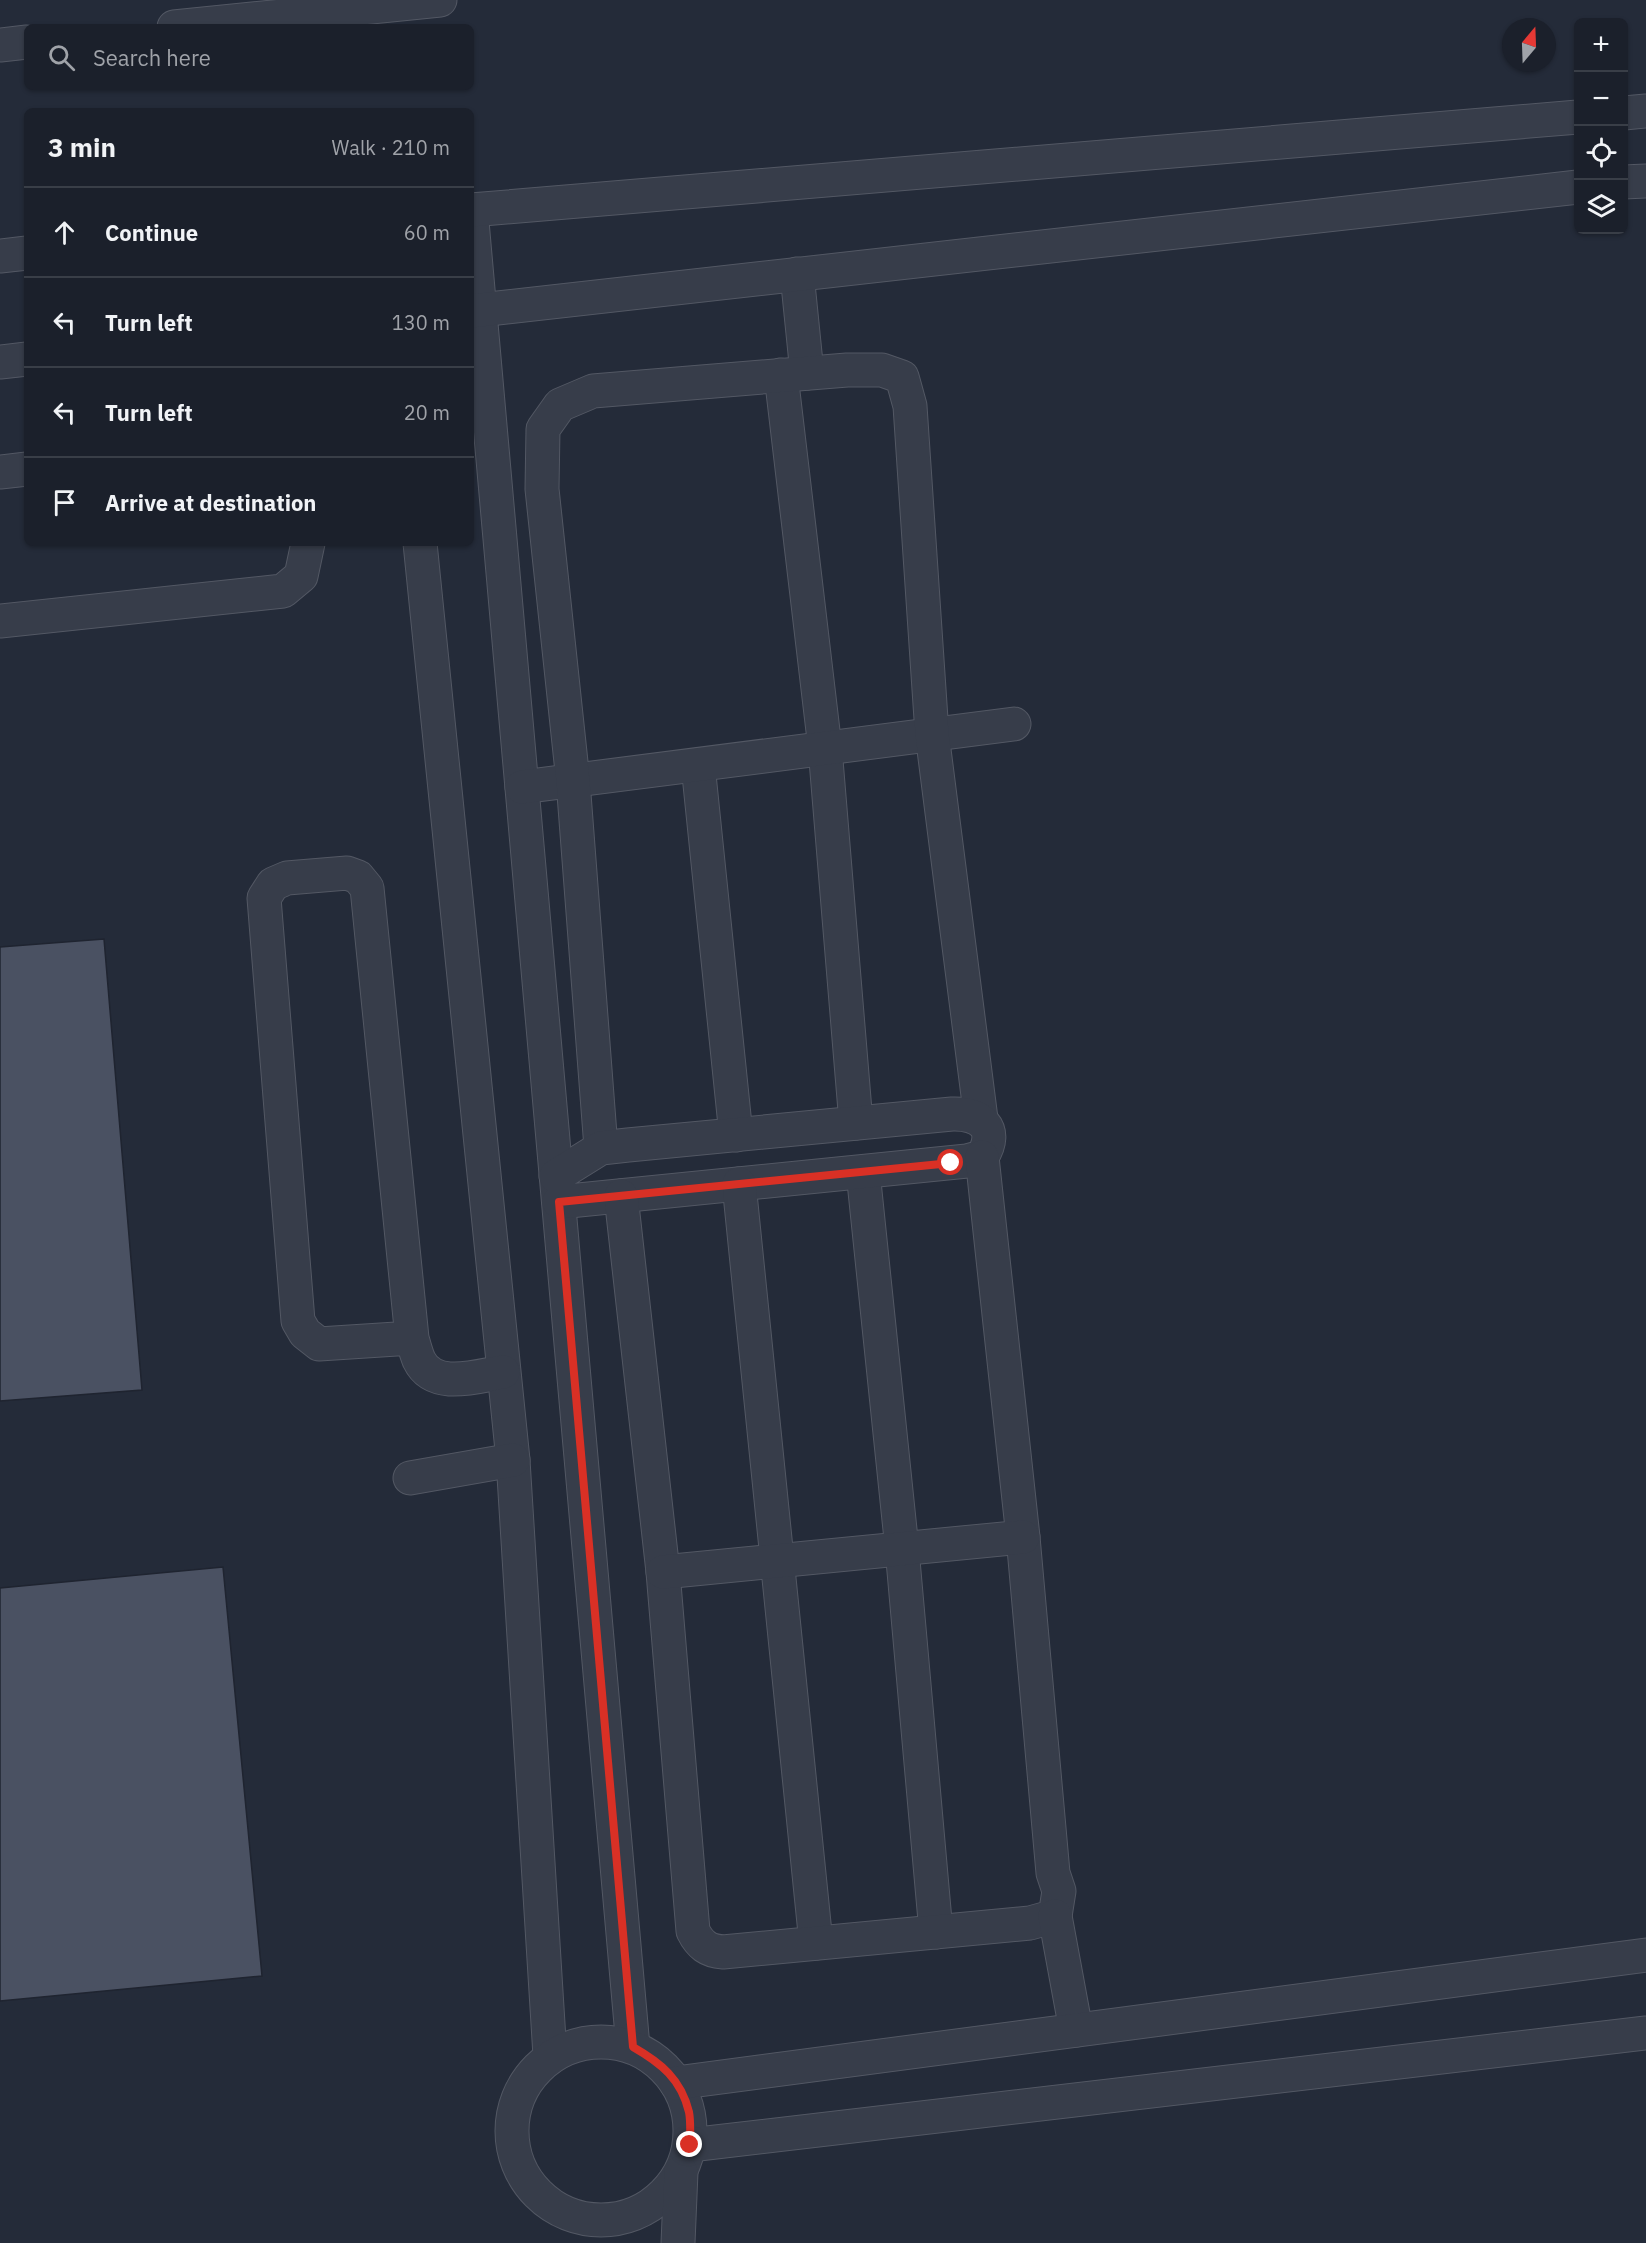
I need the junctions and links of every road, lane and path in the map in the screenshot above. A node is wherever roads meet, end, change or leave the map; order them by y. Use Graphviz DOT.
graph roads {
  1 [pos="323,0"];
  2 [pos="440,0"];
  3 [pos="282,16"];
  4 [pos="203,24"];
  5 [pos="24,42"];
  6 [pos="0,45"];
  7 [pos="1646,111"];
  8 [pos="1628,113"];
  9 [pos="1574,117"];
  10 [pos="1646,181"];
  11 [pos="1628,182"];
  12 [pos="1574,188"];
  13 [pos="474,210"];
  14 [pos="24,254"];
  15 [pos="0,256"];
  16 [pos="474,270"];
  17 [pos="797,274"];
  18 [pos="476,310"];
  19 [pos="24,359"];
  20 [pos="0,362"];
  21 [pos="794,374"];
  22 [pos="24,470"];
  23 [pos="0,472"];
  24 [pos="307,546"];
  25 [pos="420,546"];
  26 [pos="0,621"];
  27 [pos="1014,724"];
  28 [pos="932,734"];
  29 [pos="825,748"];
  30 [pos="698,765"];
  31 [pos="573,781"];
  32 [pos="522,787"];
  33 [pos="981,1119"];
  34 [pos="856,1123"];
  35 [pos="736,1135"];
  36 [pos="601,1148"];
  37 [pos="982,1157"];
  38 [pos="862,1172"];
  39 [pos="739,1184"];
  40 [pos="557,1189"];
  41 [pos="621,1196"];
  42 [pos="411,1338"];
  43 [pos="503,1372"];
  44 [pos="513,1460"];
  45 [pos="410,1478"];
  46 [pos="1023,1537"];
  47 [pos="902,1549"];
  48 [pos="777,1562"];
  49 [pos="663,1572"];
  50 [pos="1055,1916"];
  51 [pos="936,1932"];
  52 [pos="816,1943"];
  53 [pos="1646,1955"];
  54 [pos="1076,2030"];
  55 [pos="1646,2033"];
  56 [pos="633,2047"];
  57 [pos="550,2056"];
  58 [pos="676,2083"];
  59 [pos="686,2159"];
  60 [pos="588,2231"];
  61 [pos="678,2243"];
  1 -- 3 [label="street"];
  2 -- 3 [label="street"];
  3 -- 4 [label="street"];
  5 -- 6 [label="street"];
  7 -- 8 [label="street"];
  9 -- 13 [label="street"];
  10 -- 11 [label="street"];
  12 -- 17 [label="street"];
  14 -- 15 [label="street"];
  16 -- 18 [label="street"];
  17 -- 18 [label="street"];
  17 -- 21 [label="street"];
  18 -- 32 [label="street"];
  19 -- 20 [label="street"];
  21 -- 28 [label="street"];
  21 -- 29 [label="street"];
  21 -- 31 [label="street"];
  22 -- 23 [label="street"];
  24 -- 26 [label="street"];
  25 -- 43 [label="street"];
  27 -- 28 [label="street"];
  28 -- 29 [label="street"];
  28 -- 33 [label="street"];
  29 -- 30 [label="street"];
  29 -- 34 [label="street"];
  30 -- 31 [label="street"];
  30 -- 35 [label="street"];
  31 -- 32 [label="street"];
  31 -- 36 [label="street"];
  32 -- 40 [label="street"];
  33 -- 34 [label="street"];
  33 -- 37 [label="street"];
  34 -- 35 [label="street"];
  35 -- 36 [label="street"];
  36 -- 40 [label="street"];
  37 -- 38 [label="street"];
  37 -- 46 [label="street"];
  38 -- 39 [label="street"];
  38 -- 47 [label="street"];
  39 -- 41 [label="street"];
  39 -- 48 [label="street"];
  40 -- 41 [label="street"];
  40 -- 56 [label="street"];
  41 -- 49 [label="street"];
  42 -- 42 [label="street"];
  42 -- 43 [label="street"];
  43 -- 44 [label="street"];
  44 -- 45 [label="street"];
  44 -- 57 [label="street"];
  46 -- 47 [label="street"];
  46 -- 50 [label="street"];
  47 -- 48 [label="street"];
  47 -- 51 [label="street"];
  48 -- 49 [label="street"];
  48 -- 52 [label="street"];
  49 -- 52 [label="street"];
  50 -- 51 [label="street"];
  50 -- 54 [label="street"];
  51 -- 52 [label="street"];
  53 -- 54 [label="street"];
  54 -- 58 [label="street"];
  55 -- 59 [label="street"];
  56 -- 57 [label="street"];
  56 -- 58 [label="street"];
  57 -- 60 [label="street"];
  58 -- 59 [label="street"];
  59 -- 60 [label="street"];
  59 -- 61 [label="street"];
}
